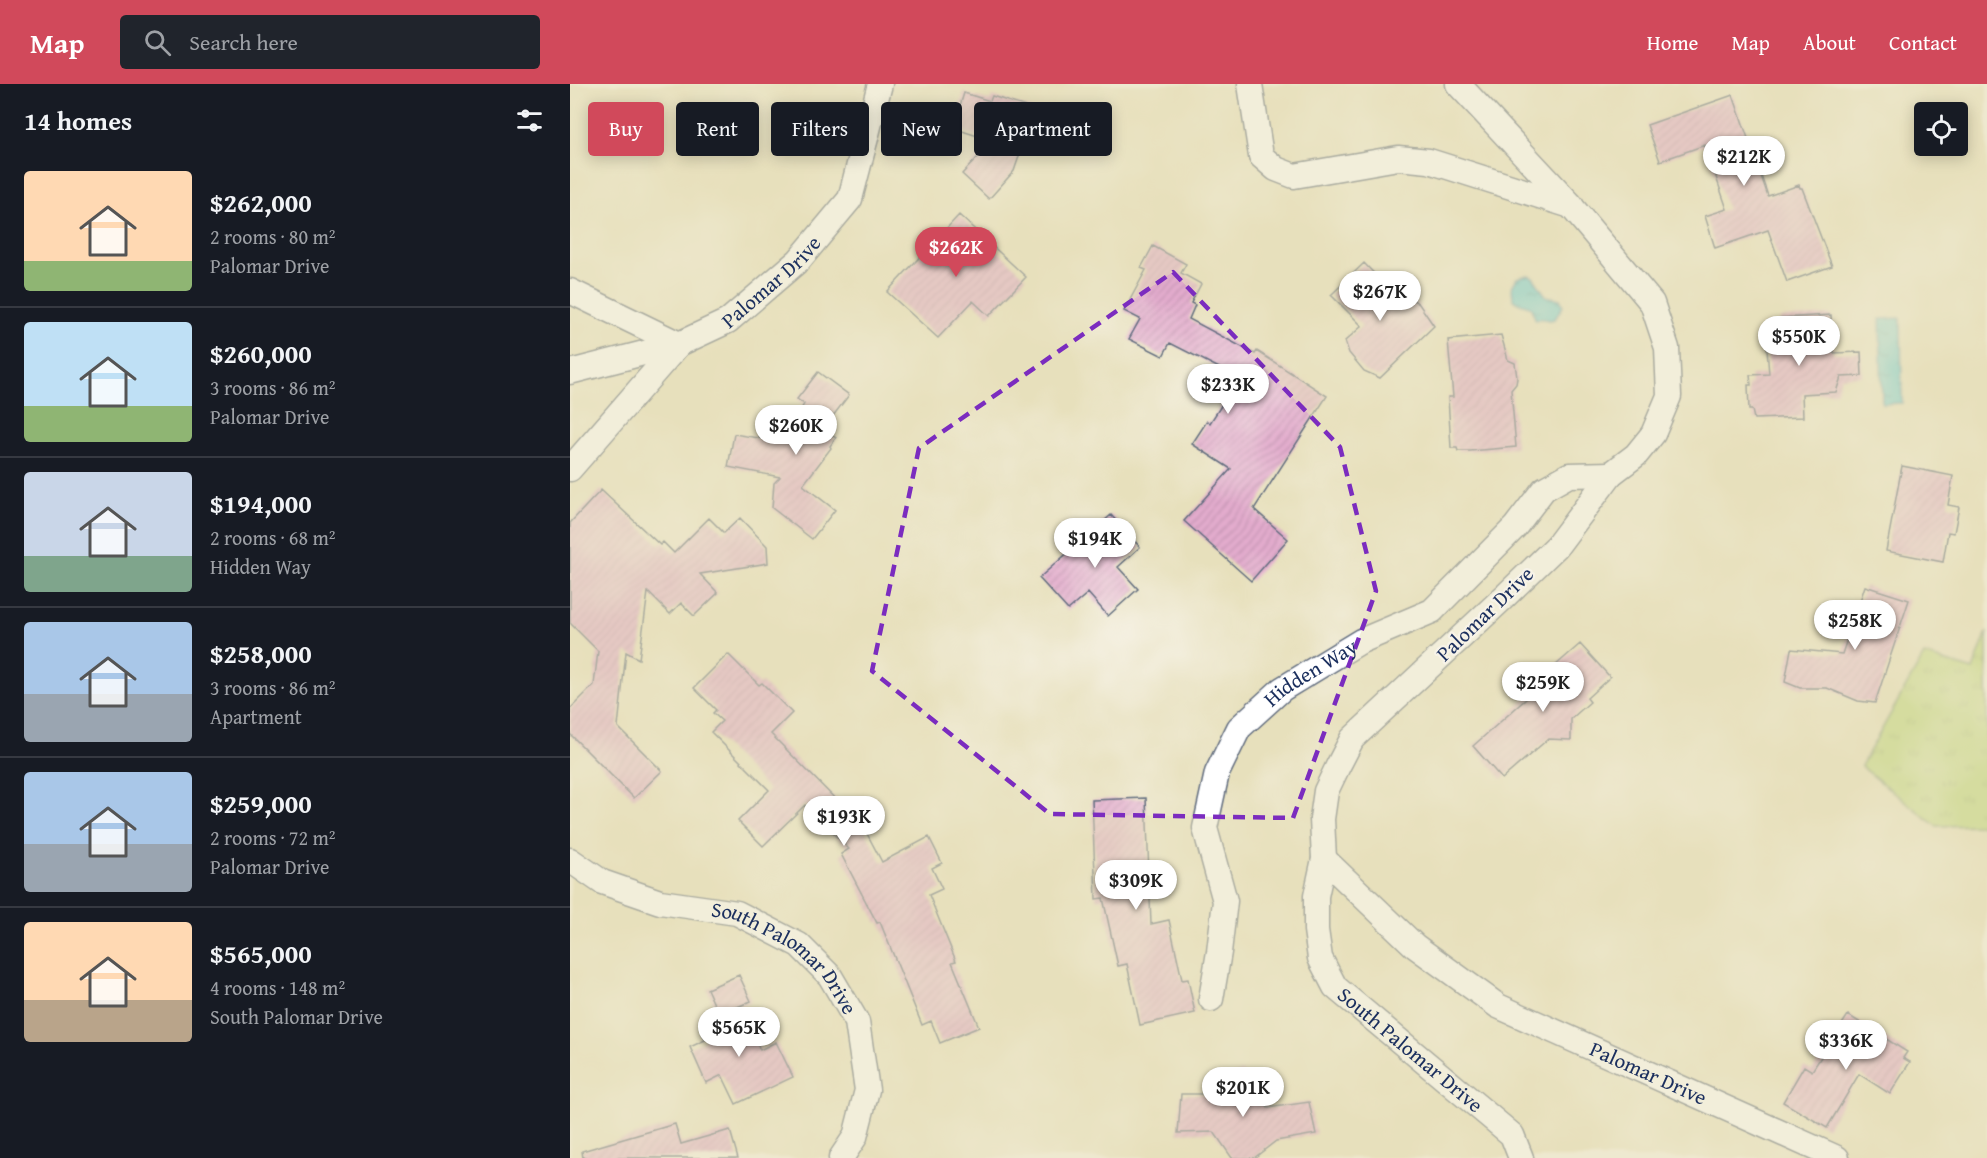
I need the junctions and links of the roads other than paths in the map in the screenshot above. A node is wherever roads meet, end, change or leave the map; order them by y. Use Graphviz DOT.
graph roads {
  1 [pos="880,84"];
  2 [pos="1250,84"];
  3 [pos="1458,84"];
  4 [pos="1571,206"];
  5 [pos="570,291"];
  6 [pos="679,344"];
  7 [pos="570,372"];
  8 [pos="570,469"];
  9 [pos="1611,474"];
  10 [pos="1324,859"];
  11 [pos="570,860"];
  12 [pos="1211,999"];
  13 [pos="841,1158"];
  14 [pos="1521,1158"];
  15 [pos="1837,1158"];
  1 -- 6 [label="street, Palomar Drive"];
  2 -- 4 [label="street"];
  3 -- 4 [label="street, Palomar Drive"];
  4 -- 9 [label="street, Palomar Drive"];
  5 -- 6 [label="street"];
  6 -- 7 [label="street"];
  6 -- 8 [label="street"];
  9 -- 10 [label="street, Palomar Drive"];
  9 -- 12 [label="street, Hidden Way"];
  10 -- 14 [label="street, South Palomar Drive"];
  10 -- 15 [label="street, Palomar Drive"];
  11 -- 13 [label="street, South Palomar Drive"];
}
